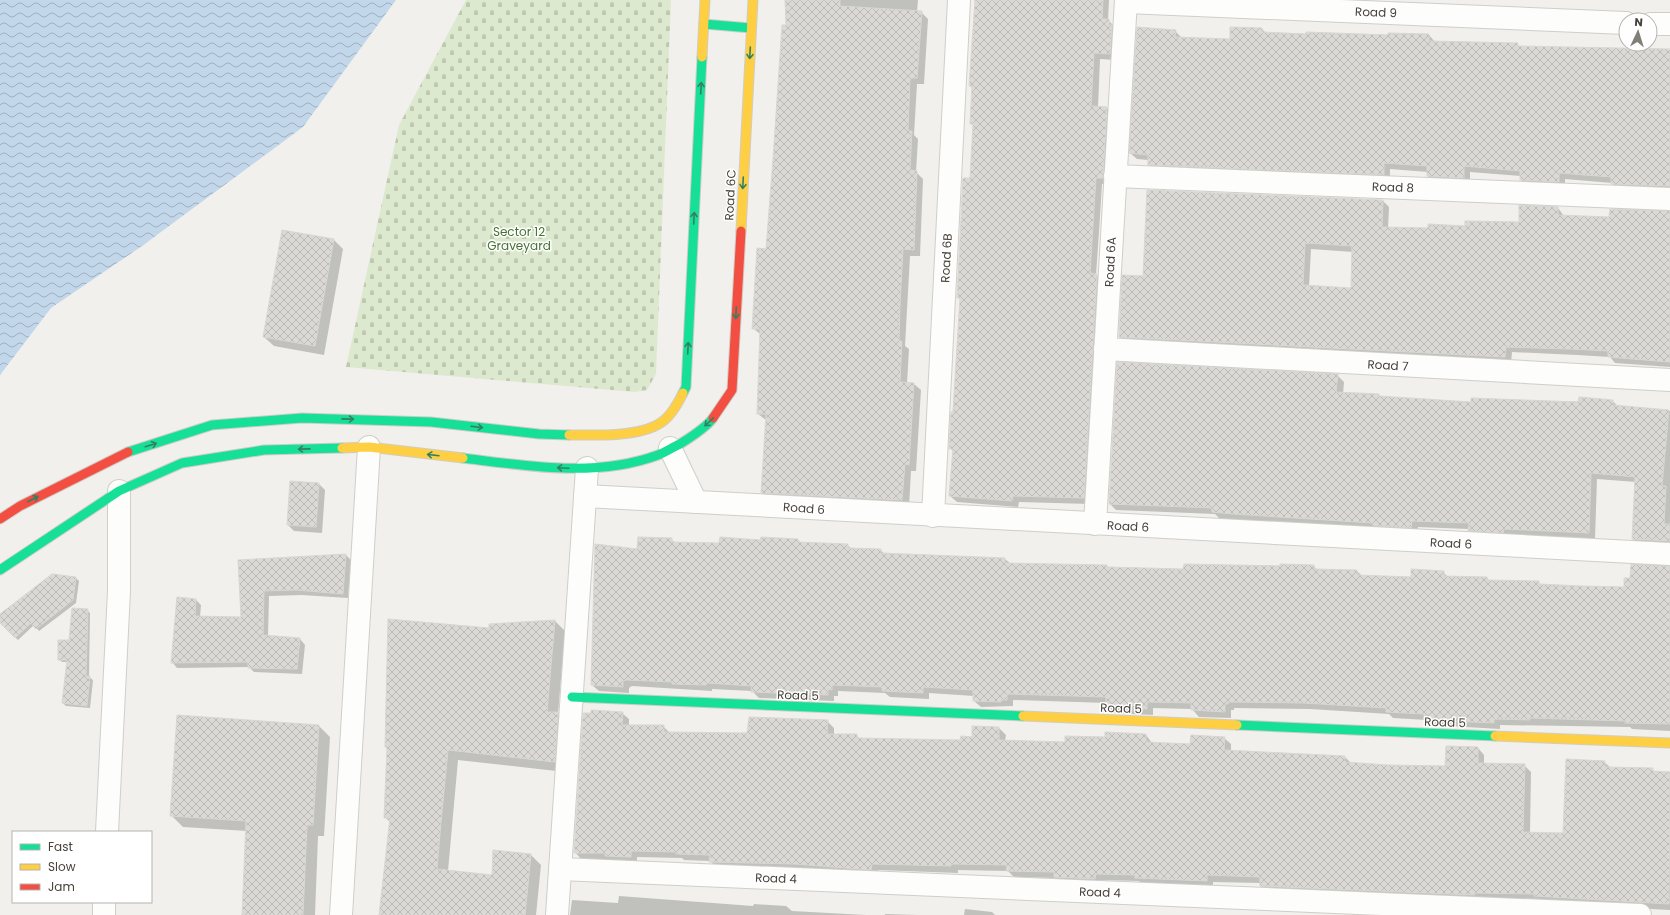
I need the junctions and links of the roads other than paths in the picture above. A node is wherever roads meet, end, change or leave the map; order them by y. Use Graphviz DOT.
graph roads {
  1 [pos="705,0"];
  2 [pos="753,0"];
  3 [pos="960,0"];
  4 [pos="1126,1"];
  5 [pos="1618,23"];
  6 [pos="704,24"];
  7 [pos="1658,24"];
  8 [pos="1670,24"];
  9 [pos="751,28"];
  10 [pos="1116,176"];
  11 [pos="1670,199"];
  12 [pos="1105,350"];
  13 [pos="1670,380"];
  14 [pos="369,447"];
  15 [pos="670,448"];
  16 [pos="587,468"];
  17 [pos="120,491"];
  18 [pos="585,496"];
  19 [pos="696,502"];
  20 [pos="933,516"];
  21 [pos="0,520"];
  22 [pos="1096,524"];
  23 [pos="1670,554"];
  24 [pos="0,570"];
  25 [pos="572,697"];
  26 [pos="1670,743"];
  27 [pos="107,831"];
  28 [pos="560,869"];
  29 [pos="104,903"];
  30 [pos="104,915"];
  31 [pos="341,915"];
  32 [pos="557,915"];
  33 [pos="1640,915"];
  1 -- 6 [label="street"];
  2 -- 9 [label="street, Road 6C"];
  3 -- 20 [label="street, Road 6B"];
  4 -- 5 [label="street, Road 9"];
  4 -- 10 [label="street, Road 6A"];
  6 -- 9 [label="street"];
  21 -- 6 [label="street, one-way"];
  7 -- 8 [label="street"];
  9 -- 15 [label="street, Road 6C, one-way"];
  10 -- 11 [label="street, Road 8"];
  10 -- 12 [label="street, Road 6A"];
  12 -- 13 [label="street, Road 7"];
  12 -- 22 [label="street, Road 6A"];
  16 -- 14 [label="street, one-way"];
  14 -- 17 [label="street, one-way"];
  14 -- 31 [label="street"];
  15 -- 16 [label="street"];
  15 -- 19 [label="street"];
  16 -- 18 [label="street"];
  17 -- 24 [label="street"];
  17 -- 27 [label="street"];
  18 -- 19 [label="street, Road 6"];
  18 -- 25 [label="street"];
  19 -- 20 [label="street, Road 6"];
  20 -- 22 [label="street, Road 6"];
  22 -- 23 [label="street, Road 6"];
  25 -- 26 [label="street, Road 5"];
  25 -- 28 [label="street"];
  28 -- 32 [label="street"];
  28 -- 33 [label="street, Road 4"];
  29 -- 30 [label="street"];
}
